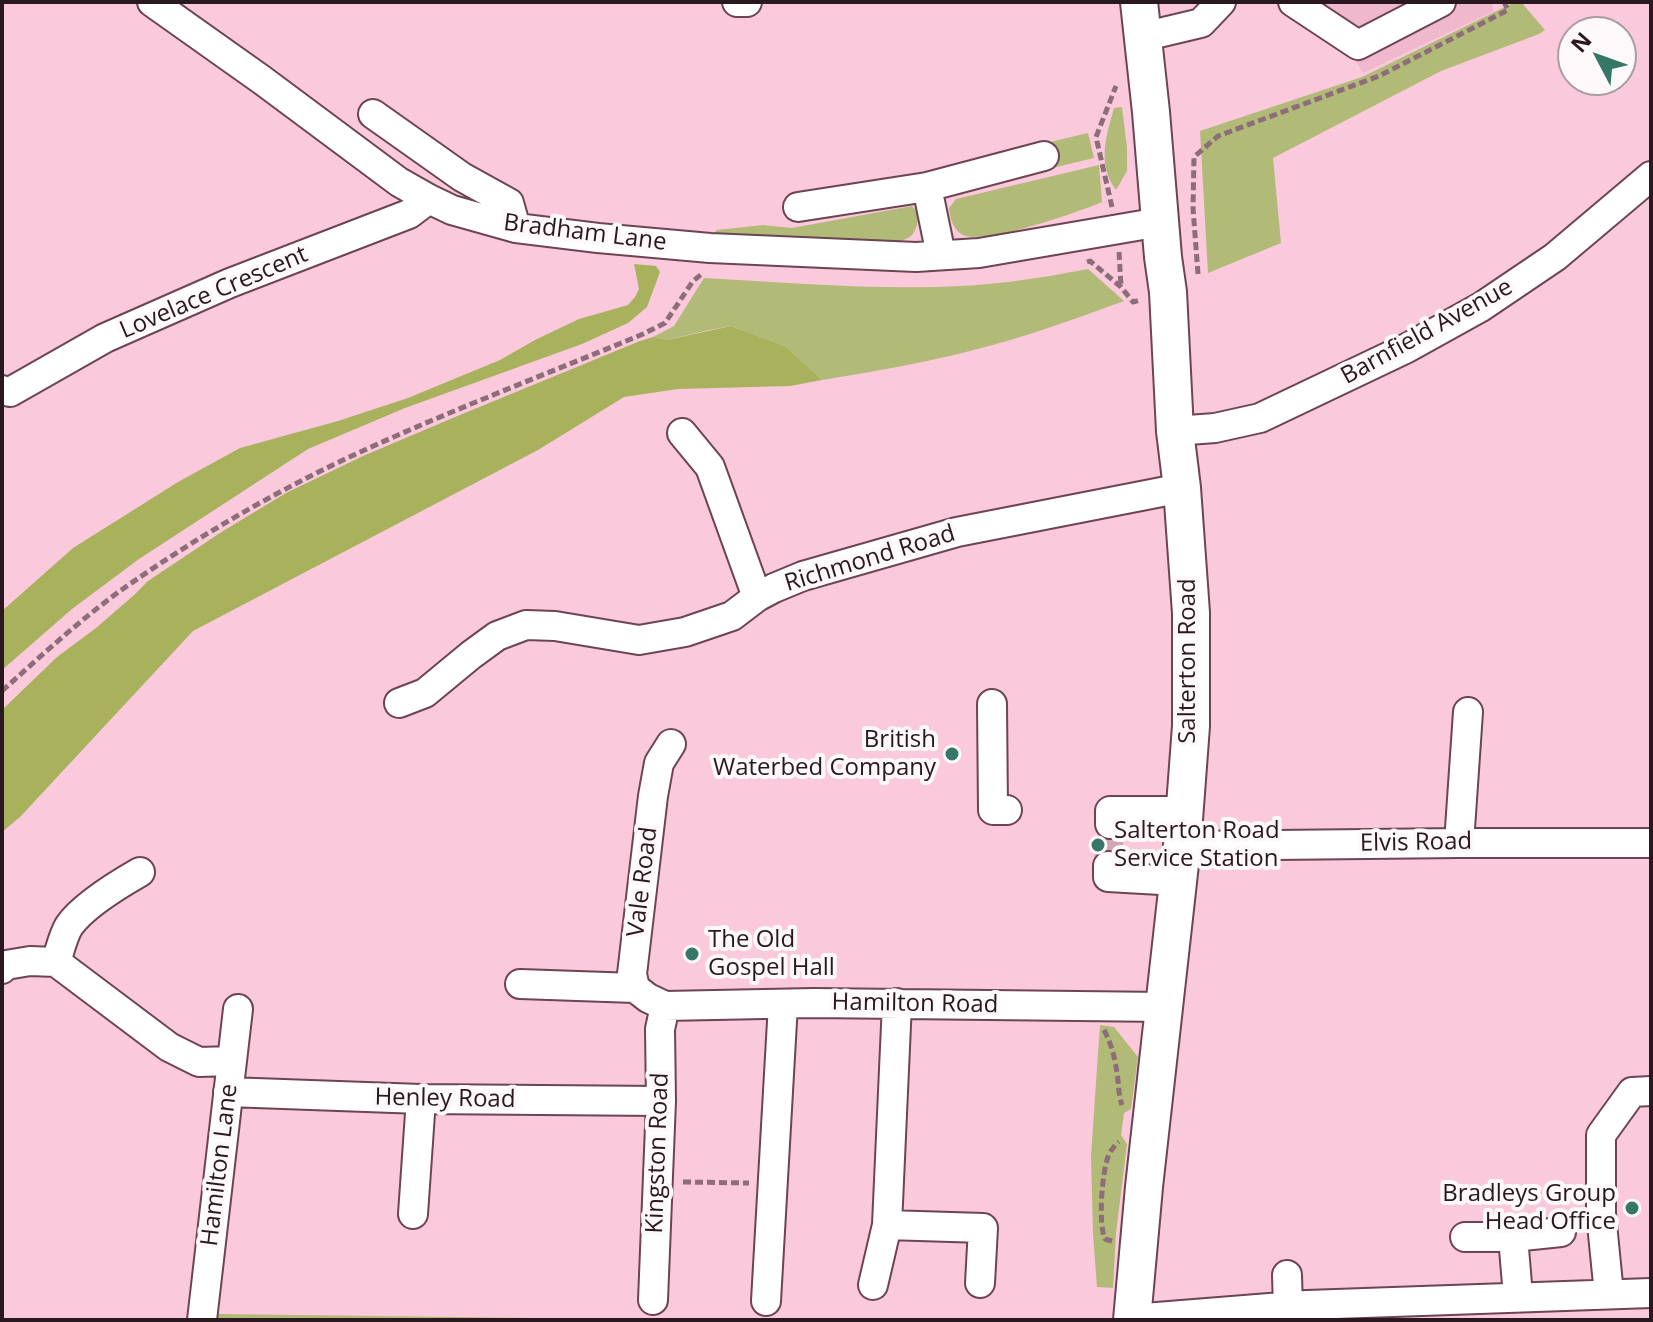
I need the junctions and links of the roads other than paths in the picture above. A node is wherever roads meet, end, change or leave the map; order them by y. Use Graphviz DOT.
graph roads {
  1 [pos="152,2"];
  2 [pos="737,2"];
  3 [pos="747,2"];
  4 [pos="1221,2"];
  5 [pos="1293,2"];
  6 [pos="1441,2"];
  7 [pos="1140,19"];
  8 [pos="373,114"];
  9 [pos="1044,156"];
  10 [pos="1651,176"];
  11 [pos="927,187"];
  12 [pos="429,199"];
  13 [pos="798,207"];
  14 [pos="1160,222"];
  15 [pos="516,228"];
  16 [pos="941,255"];
  17 [pos="2,390"];
  18 [pos="1175,431"];
  19 [pos="682,433"];
  20 [pos="1182,488"];
  21 [pos="757,597"];
  22 [pos="399,703"];
  23 [pos="992,704"];
  24 [pos="1468,712"];
  25 [pos="671,744"];
  26 [pos="1007,810"];
  27 [pos="1185,811"];
  28 [pos="1110,824"];
  29 [pos="1459,843"];
  30 [pos="1651,843"];
  31 [pos="1180,864"];
  32 [pos="1108,866"];
  33 [pos="140,872"];
  34 [pos="56,962"];
  35 [pos="2,969"];
  36 [pos="520,984"];
  37 [pos="635,988"];
  38 [pos="897,1003"];
  39 [pos="783,1004"];
  40 [pos="665,1006"];
  41 [pos="1165,1007"];
  42 [pos="238,1009"];
  43 [pos="231,1061"];
  44 [pos="1651,1091"];
  45 [pos="228,1092"];
  46 [pos="421,1099"];
  47 [pos="661,1101"];
  48 [pos="413,1214"];
  49 [pos="887,1225"];
  50 [pos="1561,1232"];
  51 [pos="1465,1237"];
  52 [pos="1513,1237"];
  53 [pos="1287,1275"];
  54 [pos="980,1283"];
  55 [pos="873,1285"];
  56 [pos="1651,1293"];
  57 [pos="1609,1294"];
  58 [pos="1518,1296"];
  59 [pos="653,1300"];
  60 [pos="766,1301"];
  61 [pos="1300,1310"];
  62 [pos="202,1320"];
  63 [pos="1132,1320"];
  1 -- 12 [label="street, Bradham Lane"];
  2 -- 3 [label="street"];
  4 -- 7 [label="street"];
  5 -- 6 [label="street"];
  7 -- 14 [label="main road, Salterton Road"];
  8 -- 15 [label="street"];
  9 -- 11 [label="street"];
  10 -- 18 [label="street, Barnfield Avenue"];
  11 -- 13 [label="street"];
  11 -- 16 [label="street"];
  12 -- 15 [label="street, Bradham Lane"];
  12 -- 17 [label="street, Lovelace Crescent"];
  14 -- 16 [label="street, Bradham Lane"];
  14 -- 18 [label="main road, Salterton Road"];
  15 -- 16 [label="street, Bradham Lane"];
  18 -- 20 [label="main road, Salterton Road"];
  19 -- 21 [label="street"];
  20 -- 21 [label="street, Richmond Road"];
  20 -- 27 [label="main road, Salterton Road"];
  21 -- 22 [label="street, Richmond Road"];
  23 -- 26 [label="street"];
  24 -- 29 [label="street"];
  25 -- 37 [label="street, Vale Road"];
  27 -- 28 [label="street"];
  27 -- 31 [label="main road, Salterton Road"];
  29 -- 30 [label="street, Elvis Road"];
  29 -- 31 [label="street, Elvis Road"];
  31 -- 32 [label="street, Elvis Road"];
  31 -- 41 [label="main road, Salterton Road"];
  33 -- 34 [label="street"];
  34 -- 35 [label="street"];
  34 -- 43 [label="street"];
  36 -- 37 [label="street"];
  37 -- 40 [label="street"];
  38 -- 39 [label="street, Hamilton Road"];
  38 -- 41 [label="street, Hamilton Road"];
  38 -- 49 [label="street"];
  39 -- 40 [label="street, Hamilton Road"];
  39 -- 60 [label="street"];
  40 -- 47 [label="street, Kingston Road"];
  41 -- 63 [label="main road, Salterton Road"];
  42 -- 43 [label="street, Hamilton Lane"];
  43 -- 45 [label="street, Hamilton Lane"];
  44 -- 57 [label="street"];
  45 -- 46 [label="street, Henley Road"];
  45 -- 62 [label="street, Hamilton Lane"];
  46 -- 47 [label="street, Henley Road"];
  46 -- 48 [label="street"];
  47 -- 59 [label="street, Kingston Road"];
  49 -- 54 [label="street"];
  49 -- 55 [label="street"];
  50 -- 52 [label="street"];
  51 -- 52 [label="street"];
  52 -- 58 [label="street"];
  53 -- 61 [label="street"];
  56 -- 57 [label="street"];
  57 -- 58 [label="street"];
  58 -- 61 [label="street"];
  61 -- 63 [label="street"];
}
